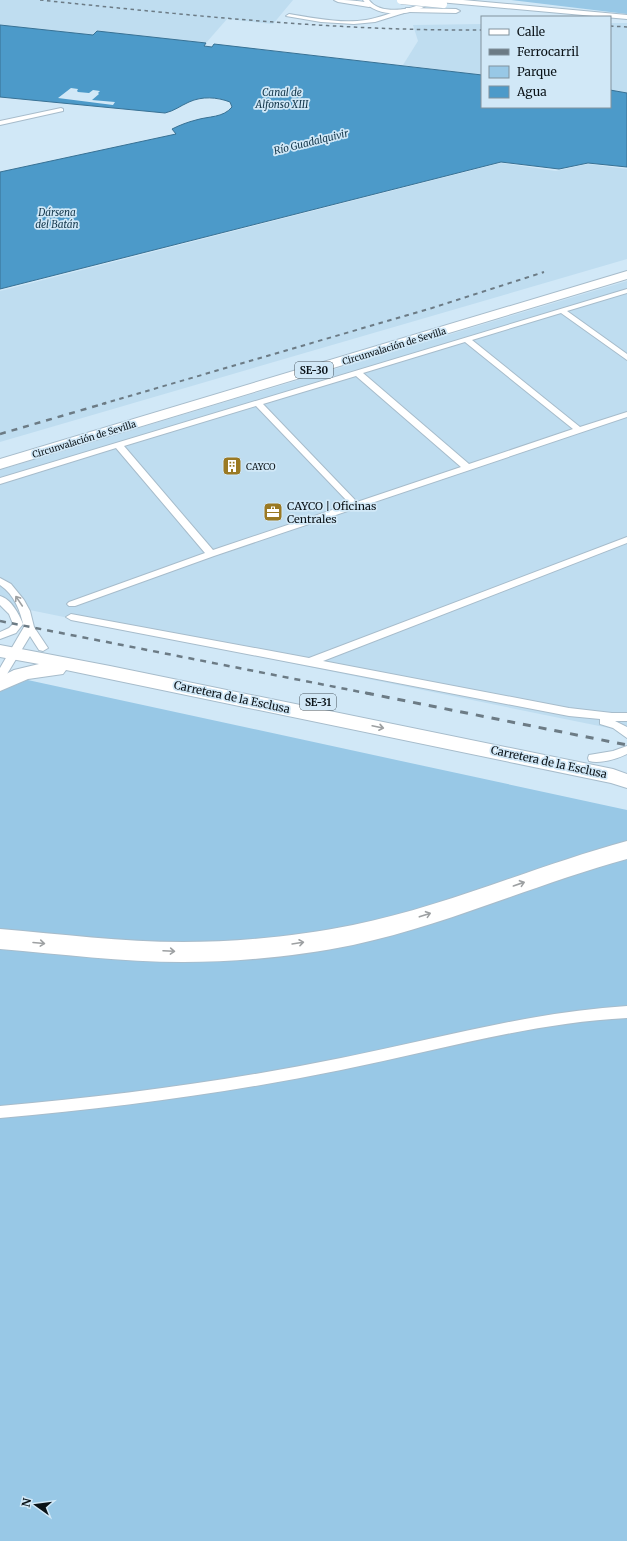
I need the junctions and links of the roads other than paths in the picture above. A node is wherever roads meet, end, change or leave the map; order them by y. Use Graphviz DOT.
graph roads {
  1 [pos="338,0"];
  2 [pos="401,0"];
  3 [pos="430,0"];
  4 [pos="493,0"];
  5 [pos="442,1"];
  6 [pos="369,4"];
  7 [pos="407,10"];
  8 [pos="467,11"];
  9 [pos="490,13"];
  10 [pos="289,16"];
  11 [pos="542,16"];
  12 [pos="576,16"];
  13 [pos="627,17"];
  14 [pos="611,20"];
  15 [pos="627,21"];
  16 [pos="360,22"];
  17 [pos="61,110"];
  18 [pos="0,123"];
  19 [pos="627,268"];
  20 [pos="627,275"];
  21 [pos="627,291"];
  22 [pos="562,311"];
  23 [pos="467,340"];
  24 [pos="627,358"];
  25 [pos="358,373"];
  26 [pos="258,403"];
  27 [pos="627,414"];
  28 [pos="579,430"];
  29 [pos="118,445"];
  30 [pos="0,454"];
  31 [pos="0,464"];
  32 [pos="468,468"];
  33 [pos="0,481"];
  34 [pos="356,506"];
  35 [pos="627,540"];
  36 [pos="211,554"];
  37 [pos="0,581"];
  38 [pos="0,599"];
  39 [pos="72,604"];
  40 [pos="71,617"];
  41 [pos="29,627"];
  42 [pos="6,644"];
  43 [pos="43,648"];
  44 [pos="311,662"];
  45 [pos="110,672"];
  46 [pos="0,676"];
  47 [pos="0,685"];
  48 [pos="578,714"];
  49 [pos="627,717"];
  50 [pos="627,734"];
  51 [pos="627,750"];
  52 [pos="593,758"];
  53 [pos="624,774"];
  54 [pos="627,850"];
  55 [pos="0,939"];
  56 [pos="627,1012"];
  57 [pos="0,1112"];
  1 -- 6 [label="main road"];
  2 -- 5 [label="main road, bridge"];
  3 -- 7 [label="street"];
  4 -- 13 [label="main road"];
  5 -- 12 [label="main road"];
  5 -- 13 [label="main road"];
  6 -- 7 [label="street"];
  6 -- 16 [label="street"];
  7 -- 8 [label="main road"];
  7 -- 16 [label="street"];
  9 -- 11 [label="main road"];
  10 -- 16 [label="street"];
  14 -- 15 [label="main road"];
  17 -- 18 [label="street"];
  19 -- 30 [label="highway, Circunvalación de Sevilla / SE-30"];
  20 -- 31 [label="highway, Circunvalación de Sevilla / SE-30"];
  21 -- 22 [label="street"];
  22 -- 23 [label="street"];
  22 -- 24 [label="street"];
  23 -- 25 [label="street"];
  23 -- 28 [label="street"];
  25 -- 26 [label="street"];
  25 -- 32 [label="street"];
  26 -- 29 [label="street"];
  26 -- 34 [label="street"];
  27 -- 28 [label="street"];
  28 -- 32 [label="street"];
  29 -- 33 [label="street"];
  29 -- 36 [label="street"];
  32 -- 34 [label="street"];
  34 -- 36 [label="street"];
  35 -- 44 [label="street"];
  36 -- 39 [label="street"];
  41 -- 37 [label="street, one-way"];
  38 -- 42 [label="street"];
  40 -- 44 [label="street"];
  41 -- 42 [label="street"];
  41 -- 43 [label="street"];
  42 -- 43 [label="highway, SE-31"];
  42 -- 45 [label="highway, Carretera de la Esclusa / SE-31"];
  42 -- 46 [label="street"];
  43 -- 52 [label="highway, SE-31"];
  44 -- 48 [label="street"];
  45 -- 47 [label="highway"];
  45 -- 53 [label="highway, Carretera de la Esclusa / SE-31, one-way"];
  48 -- 49 [label="street"];
  48 -- 50 [label="street"];
  51 -- 52 [label="street"];
  52 -- 53 [label="highway, SE-31"];
  55 -- 54 [label="highway, one-way"];
  56 -- 57 [label="street"];
}
